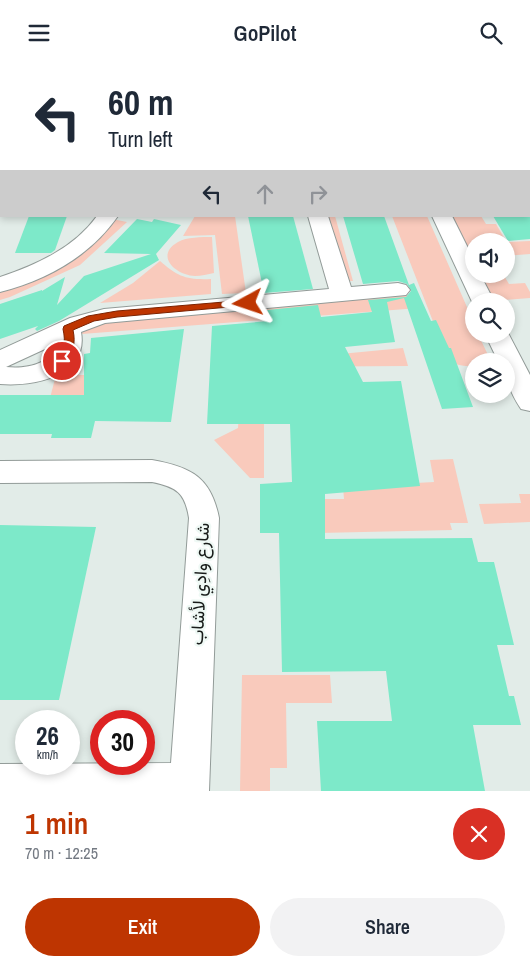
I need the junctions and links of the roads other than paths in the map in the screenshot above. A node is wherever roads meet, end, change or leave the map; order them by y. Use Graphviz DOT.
graph roads {
  1 [pos="107,217"];
  2 [pos="318,217"];
  3 [pos="442,217"];
  4 [pos="0,285"];
  5 [pos="398,291"];
  6 [pos="478,293"];
  7 [pos="342,295"];
  8 [pos="68,329"];
  9 [pos="501,343"];
  10 [pos="0,360"];
  11 [pos="0,375"];
  12 [pos="530,402"];
  13 [pos="0,472"];
  14 [pos="0,783"];
  15 [pos="189,786"];
  1 -- 4 [label="street"];
  2 -- 7 [label="street"];
  3 -- 6 [label="street"];
  5 -- 7 [label="street"];
  7 -- 8 [label="street"];
  8 -- 10 [label="street"];
  8 -- 11 [label="street"];
  9 -- 12 [label="street"];
  13 -- 15 [label="street, شارع وادِي لأشاب"];
  14 -- 15 [label="street"];
}
